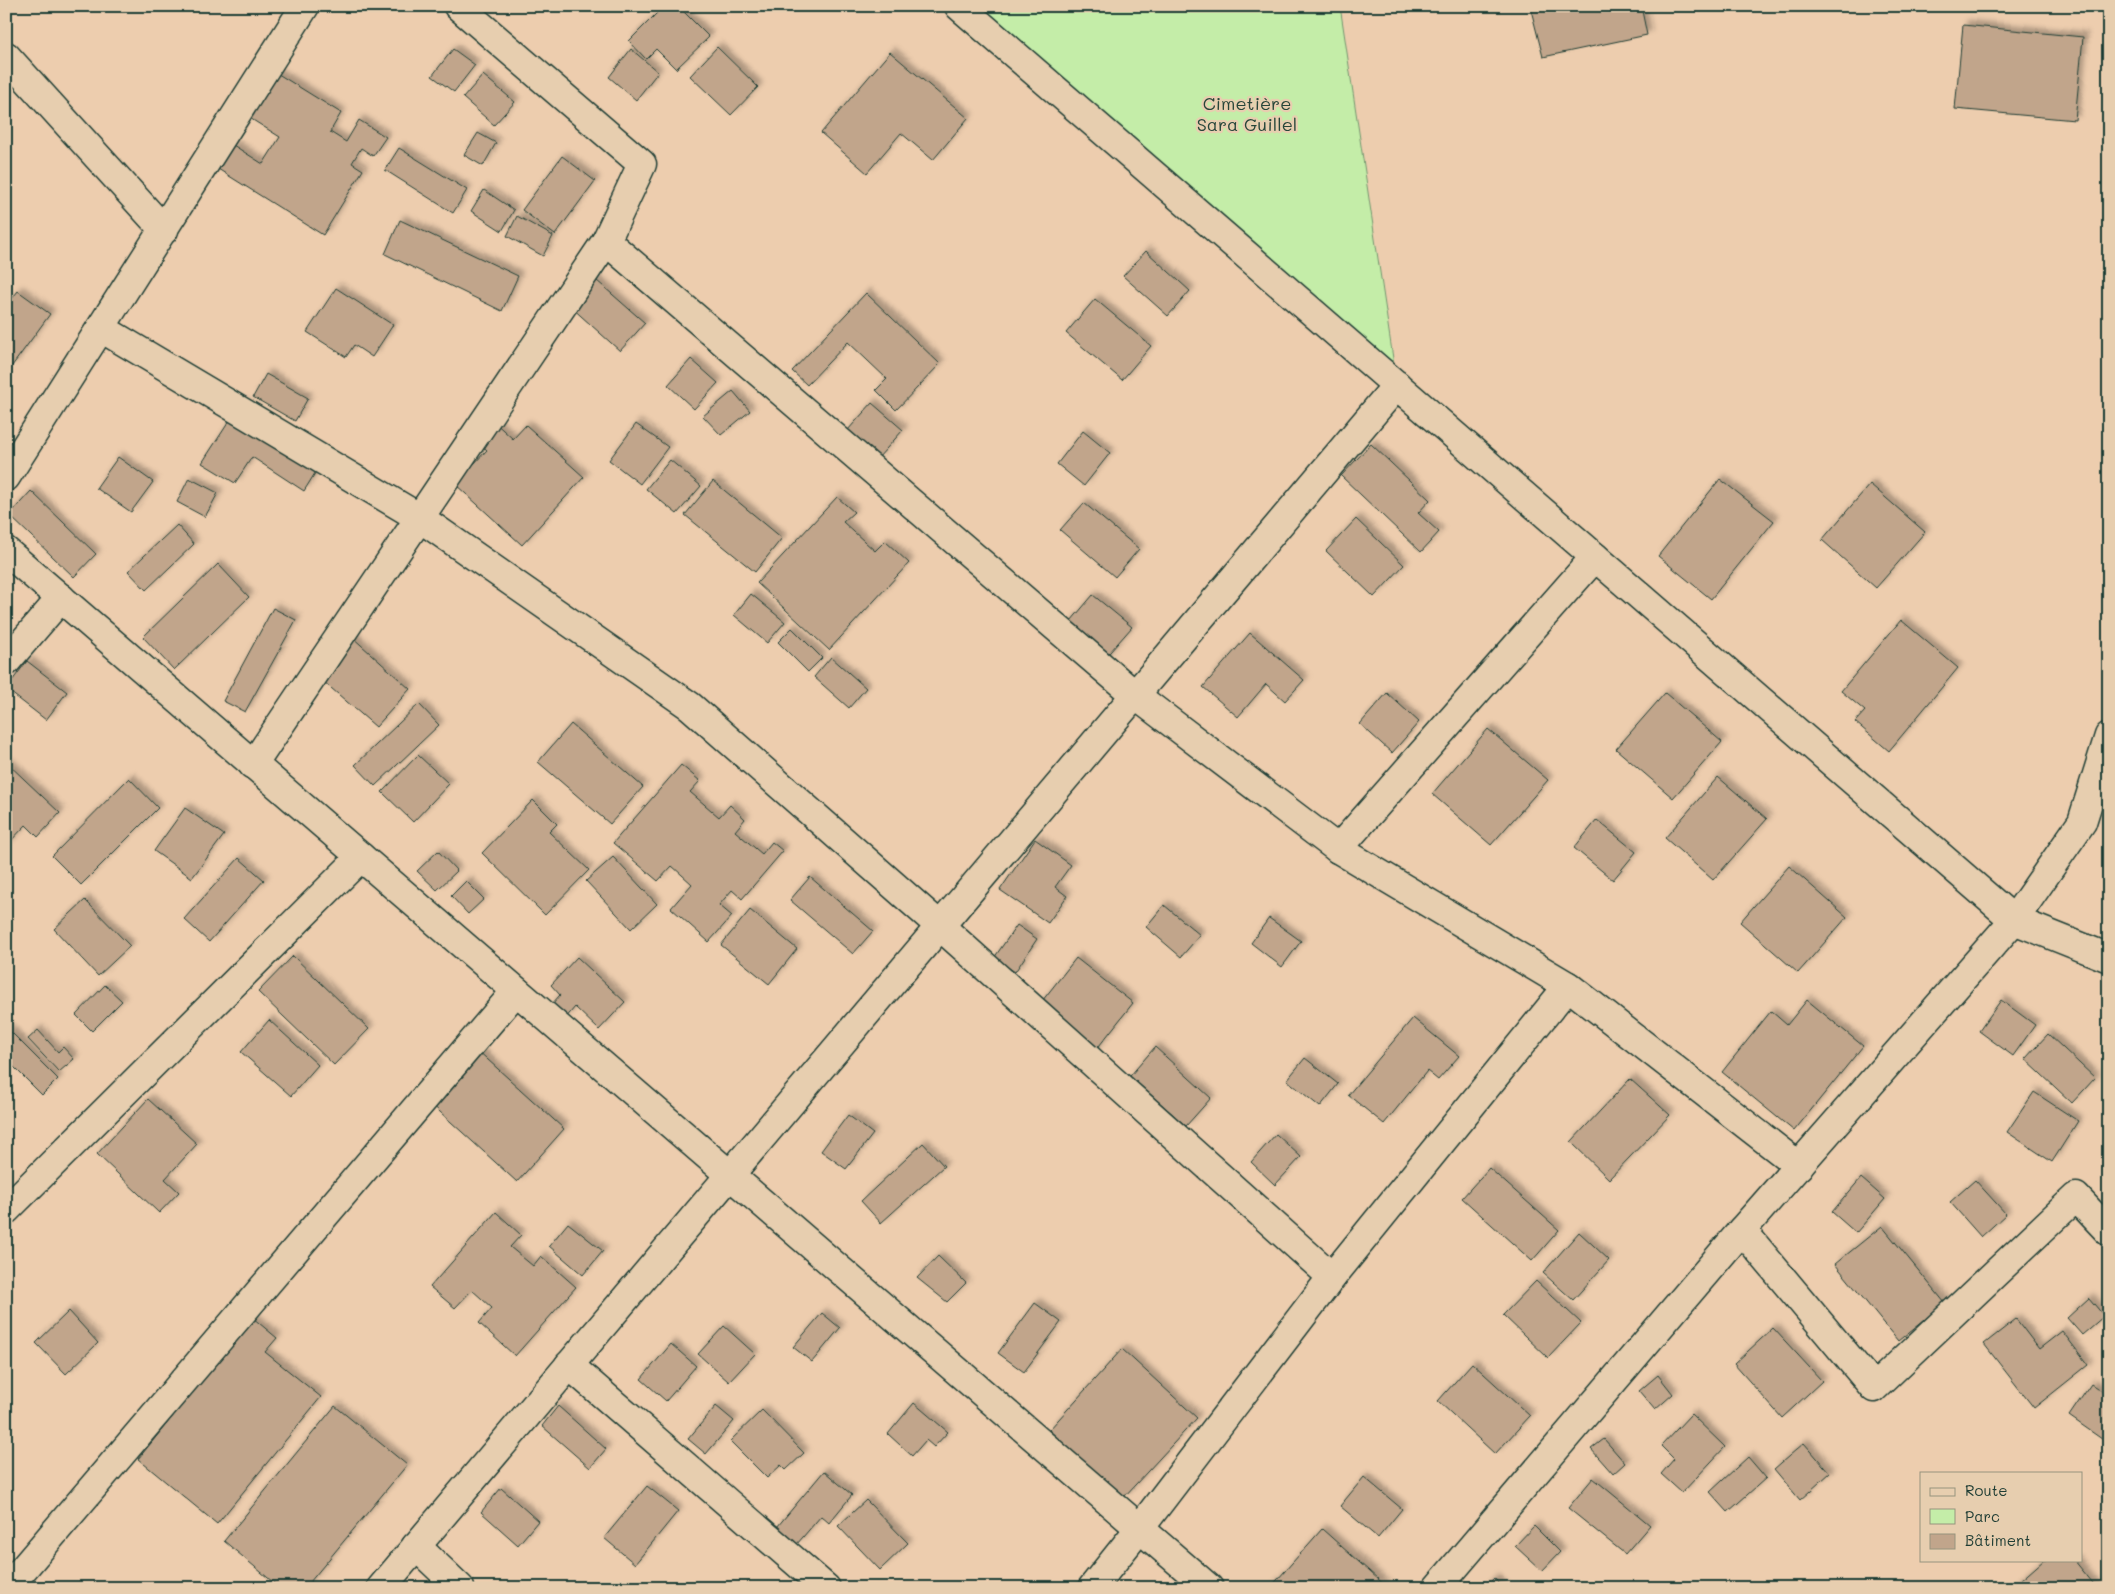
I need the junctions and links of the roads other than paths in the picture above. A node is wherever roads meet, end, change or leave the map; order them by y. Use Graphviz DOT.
graph roads {
  1 [pos="305,6"];
  2 [pos="458,6"];
  3 [pos="959,6"];
  4 [pos="6,56"];
  5 [pos="164,230"];
  6 [pos="606,240"];
  7 [pos="101,328"];
  8 [pos="1396,385"];
  9 [pos="6,477"];
  10 [pos="420,518"];
  11 [pos="6,551"];
  12 [pos="1595,557"];
  13 [pos="60,598"];
  14 [pos="6,662"];
  15 [pos="1135,695"];
  16 [pos="2109,736"];
  17 [pos="254,765"];
  18 [pos="1338,849"];
  19 [pos="361,858"];
  20 [pos="2014,920"];
  21 [pos="940,926"];
  22 [pos="2109,958"];
  23 [pos="1568,986"];
  24 [pos="516,991"];
  25 [pos="1799,1166"];
  26 [pos="729,1175"];
  27 [pos="6,1210"];
  28 [pos="1742,1230"];
  29 [pos="2109,1232"];
  30 [pos="1332,1277"];
  31 [pos="569,1365"];
  32 [pos="1140,1528"];
  33 [pos="416,1546"];
  34 [pos="7,1588"];
  35 [pos="381,1588"];
  36 [pos="460,1588"];
  37 [pos="826,1588"];
  38 [pos="1092,1588"];
  39 [pos="1209,1588"];
  40 [pos="1436,1588"];
  1 -- 5 [label="street"];
  2 -- 6 [label="street"];
  3 -- 8 [label="street"];
  4 -- 5 [label="street"];
  5 -- 7 [label="street"];
  6 -- 10 [label="street"];
  6 -- 15 [label="street"];
  7 -- 9 [label="street"];
  7 -- 10 [label="street"];
  8 -- 12 [label="street"];
  8 -- 15 [label="street"];
  10 -- 17 [label="street"];
  10 -- 21 [label="street"];
  11 -- 13 [label="street"];
  12 -- 18 [label="street"];
  12 -- 20 [label="street"];
  13 -- 14 [label="street"];
  13 -- 17 [label="street"];
  15 -- 18 [label="street"];
  15 -- 21 [label="street"];
  16 -- 20 [label="street"];
  17 -- 19 [label="street"];
  18 -- 23 [label="street"];
  19 -- 24 [label="street"];
  19 -- 27 [label="street"];
  20 -- 22 [label="street"];
  20 -- 25 [label="street"];
  21 -- 26 [label="street"];
  21 -- 30 [label="street"];
  23 -- 25 [label="street"];
  23 -- 30 [label="street"];
  24 -- 26 [label="street"];
  24 -- 34 [label="street"];
  25 -- 28 [label="street"];
  26 -- 31 [label="street"];
  26 -- 32 [label="street"];
  28 -- 29 [label="street"];
  28 -- 40 [label="street"];
  30 -- 32 [label="street"];
  31 -- 33 [label="street"];
  31 -- 37 [label="street"];
  32 -- 38 [label="street"];
  32 -- 39 [label="street"];
  33 -- 35 [label="street"];
  33 -- 36 [label="street"];
}
